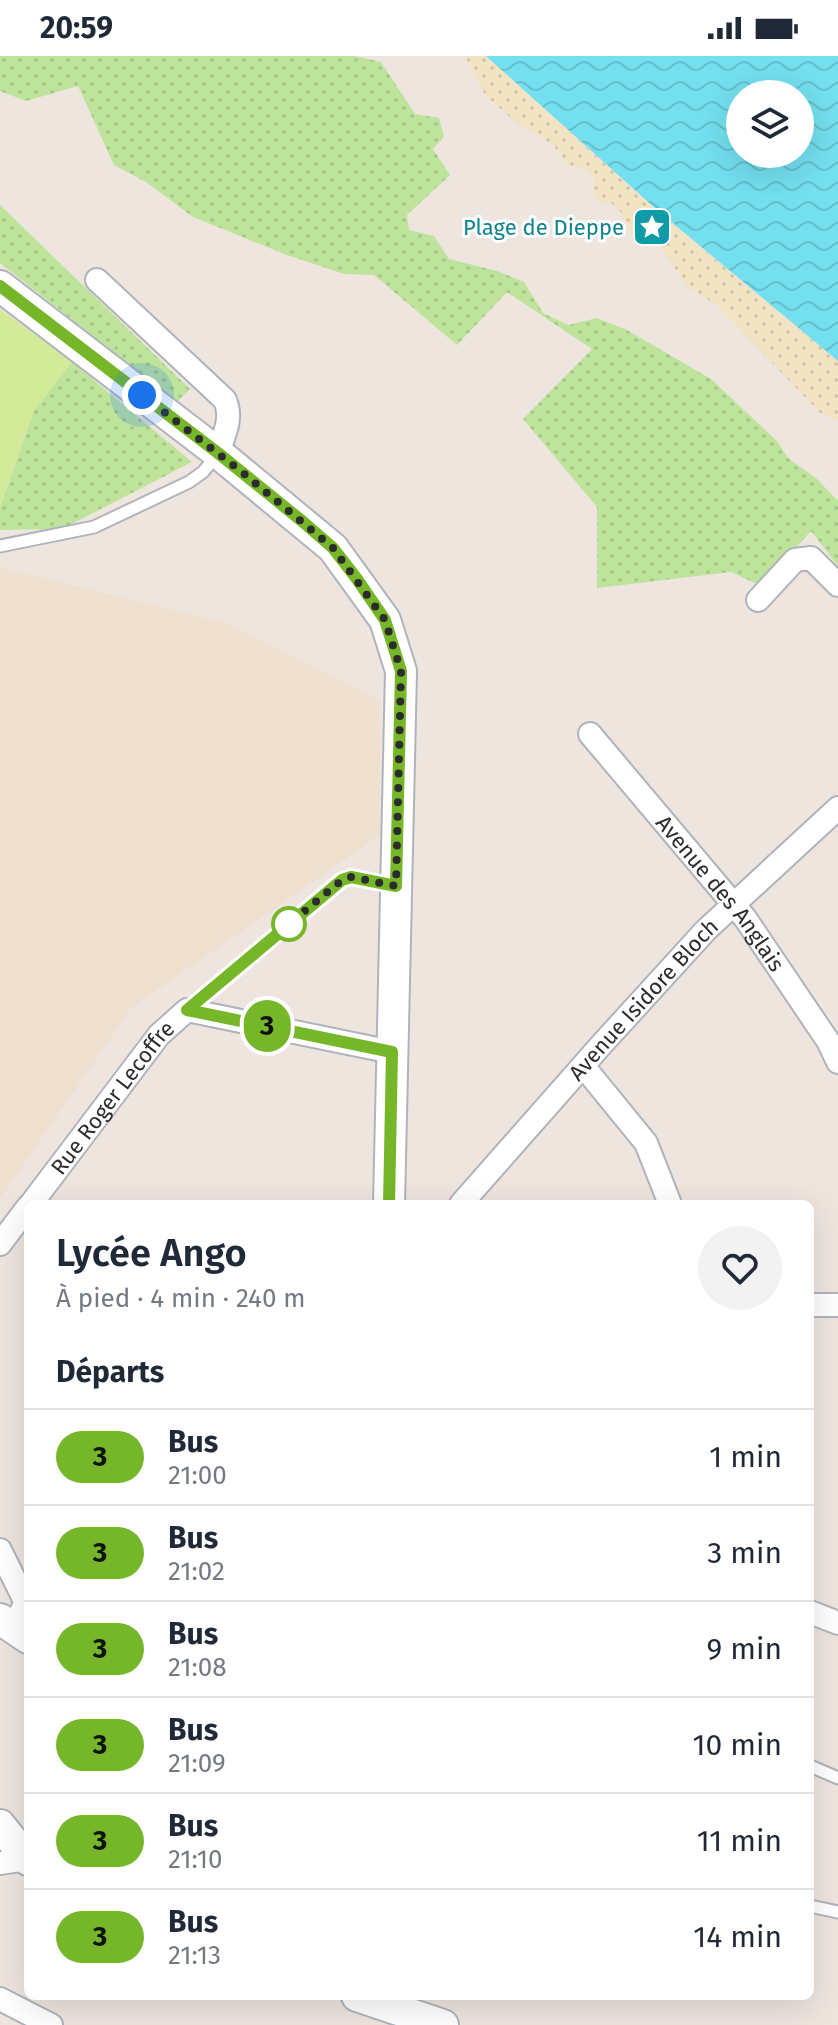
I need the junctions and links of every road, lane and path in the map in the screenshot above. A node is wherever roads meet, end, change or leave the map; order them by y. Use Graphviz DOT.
graph roads {
  1 [pos="97,280"];
  2 [pos="0,286"];
  3 [pos="218,453"];
  4 [pos="0,546"];
  5 [pos="838,585"];
  6 [pos="758,600"];
  7 [pos="590,734"];
  8 [pos="838,808"];
  9 [pos="396,886"];
  10 [pos="733,904"];
  11 [pos="187,1010"];
  12 [pos="392,1052"];
  13 [pos="838,1062"];
  14 [pos="584,1067"];
  15 [pos="34,1200"];
  16 [pos="391,1200"];
  17 [pos="465,1200"];
  18 [pos="668,1200"];
  19 [pos="24,1213"];
  20 [pos="0,1244"];
  21 [pos="814,1305"];
  22 [pos="838,1305"];
  23 [pos="0,1550"];
  24 [pos="814,1614"];
  25 [pos="838,1623"];
  26 [pos="17,1630"];
  27 [pos="814,1768"];
  28 [pos="838,1778"];
  29 [pos="0,1825"];
  30 [pos="24,1854"];
  31 [pos="24,1860"];
  32 [pos="0,1863"];
  33 [pos="814,1907"];
  34 [pos="838,1912"];
  35 [pos="0,1999"];
  36 [pos="369,2000"];
  37 [pos="51,2025"];
  38 [pos="443,2025"];
  1 -- 3 [label="street"];
  2 -- 3 [label="main road"];
  3 -- 4 [label="lane"];
  3 -- 9 [label="main road"];
  5 -- 6 [label="street"];
  7 -- 10 [label="street, Avenue des Anglais"];
  8 -- 10 [label="street, Avenue Isidore Bloch"];
  9 -- 11 [label="lane"];
  9 -- 12 [label="main road"];
  10 -- 13 [label="street, Avenue des Anglais"];
  10 -- 14 [label="street, Avenue Isidore Bloch"];
  11 -- 12 [label="street, Rue Roger Lecoffre"];
  11 -- 15 [label="street, Rue Roger Lecoffre"];
  12 -- 16 [label="main road"];
  14 -- 17 [label="street, Avenue Isidore Bloch"];
  14 -- 18 [label="street"];
  19 -- 20 [label="street, Rue Roger Lecoffre"];
  21 -- 22 [label="street"];
  23 -- 26 [label="street"];
  24 -- 25 [label="street"];
  27 -- 28 [label="lane"];
  29 -- 30 [label="main road"];
  31 -- 32 [label="street"];
  33 -- 34 [label="lane"];
  35 -- 37 [label="street"];
  36 -- 38 [label="main road"];
}
